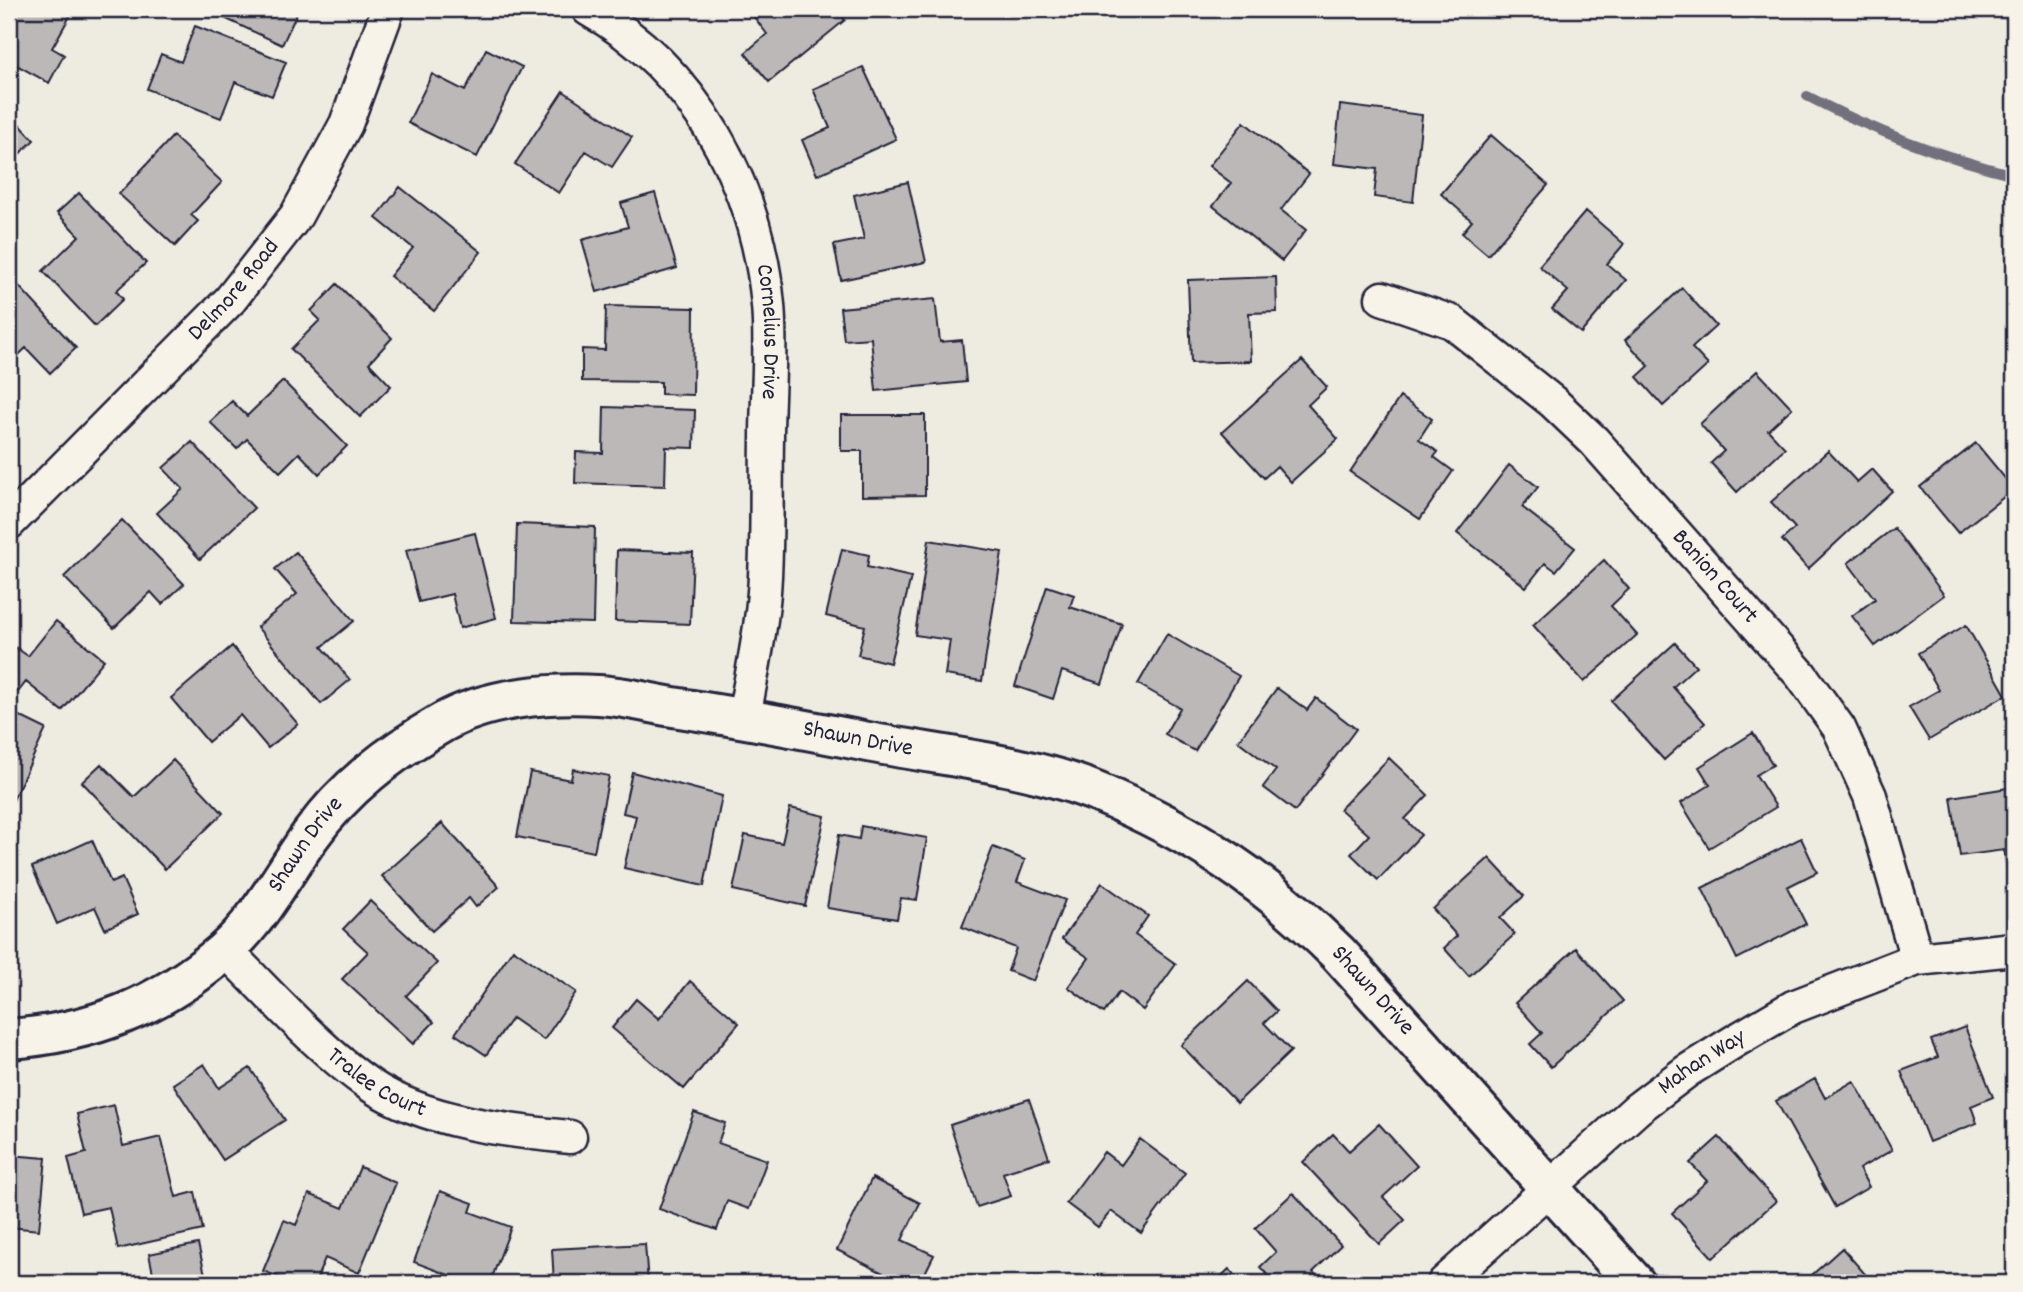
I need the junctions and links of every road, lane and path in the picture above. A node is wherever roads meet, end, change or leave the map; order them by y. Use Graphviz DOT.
graph roads {
  1 [pos="388,9"];
  2 [pos="589,9"];
  3 [pos="1382,298"];
  4 [pos="9,523"];
  5 [pos="744,718"];
  6 [pos="2014,948"];
  7 [pos="225,950"];
  8 [pos="1917,959"];
  9 [pos="9,1039"];
  10 [pos="570,1137"];
  11 [pos="1549,1188"];
  12 [pos="1444,1283"];
  13 [pos="1635,1283"];
  1 -- 4 [label="street, Delmore Road"];
  2 -- 5 [label="street, Cornelius Drive"];
  3 -- 8 [label="street, Banion Court"];
  5 -- 7 [label="street, Shawn Drive"];
  5 -- 11 [label="street, Shawn Drive"];
  6 -- 8 [label="street, Mahan Way"];
  7 -- 9 [label="street, Shawn Drive"];
  7 -- 10 [label="street, Tralee Court"];
  8 -- 11 [label="street, Mahan Way"];
  11 -- 12 [label="street, Mahan Way"];
  11 -- 13 [label="street, Shawn Drive"];
}
